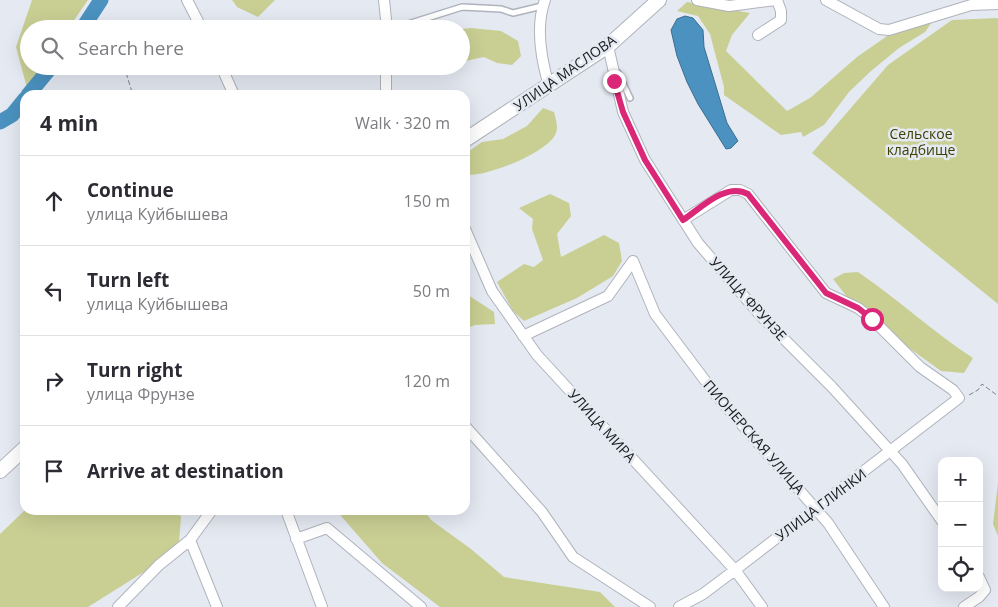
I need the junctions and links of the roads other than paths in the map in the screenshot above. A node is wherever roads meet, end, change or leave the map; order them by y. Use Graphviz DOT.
graph roads {
  1 [pos="187,0"];
  2 [pos="384,0"];
  3 [pos="660,0"];
  4 [pos="697,0"];
  5 [pos="777,0"];
  6 [pos="826,0"];
  7 [pos="543,3"];
  8 [pos="998,4"];
  9 [pos="197,20"];
  10 [pos="386,20"];
  11 [pos="421,20"];
  12 [pos="758,35"];
  13 [pos="608,46"];
  14 [pos="613,63"];
  15 [pos="225,75"];
  16 [pos="386,75"];
  17 [pos="550,86"];
  18 [pos="232,90"];
  19 [pos="386,90"];
  20 [pos="630,98"];
  21 [pos="470,137"];
  22 [pos="683,220"];
  23 [pos="470,240"];
  24 [pos="522,336"];
  25 [pos="470,432"];
  26 [pos="890,452"];
  27 [pos="20,453"];
  28 [pos="0,471"];
  29 [pos="816,509"];
  30 [pos="208,515"];
  31 [pos="288,515"];
  32 [pos="938,516"];
  33 [pos="190,540"];
  34 [pos="296,540"];
  35 [pos="735,570"];
  36 [pos="983,586"];
  37 [pos="118,607"];
  38 [pos="217,607"];
  39 [pos="322,607"];
  40 [pos="421,607"];
  41 [pos="650,607"];
  42 [pos="679,607"];
  43 [pos="762,607"];
  44 [pos="884,607"];
  45 [pos="964,607"];
  1 -- 9 [label="street"];
  2 -- 10 [label="street"];
  3 -- 13 [label="main road, УЛИЦА МАСЛОВА"];
  4 -- 5 [label="street"];
  5 -- 12 [label="street"];
  6 -- 8 [label="street"];
  7 -- 11 [label="lane"];
  7 -- 17 [label="street"];
  13 -- 14 [label="street, УЛИЦА ФРУНЗЕ"];
  13 -- 17 [label="main road, УЛИЦА МАСЛОВА"];
  14 -- 20 [label="lane"];
  14 -- 22 [label="street, УЛИЦА ФРУНЗЕ"];
  15 -- 18 [label="street"];
  16 -- 19 [label="street"];
  17 -- 21 [label="main road, УЛИЦА МАСЛОВА"];
  22 -- 26 [label="street, УЛИЦА ФРУНЗЕ"];
  22 -- 26 [label="street, УЛИЦА ГЛИНКИ"];
  23 -- 24 [label="street, УЛИЦА МИРА"];
  24 -- 29 [label="street, ПИОНЕРСКАЯ УЛИЦА"];
  24 -- 35 [label="street, УЛИЦА МИРА"];
  25 -- 41 [label="street"];
  26 -- 29 [label="street, УЛИЦА ГЛИНКИ"];
  26 -- 32 [label="street, УЛИЦА ФРУНЗЕ"];
  27 -- 28 [label="main road"];
  29 -- 35 [label="street, УЛИЦА ГЛИНКИ"];
  29 -- 44 [label="street, ПИОНЕРСКАЯ УЛИЦА"];
  30 -- 33 [label="street"];
  31 -- 34 [label="street"];
  33 -- 37 [label="street"];
  33 -- 38 [label="street"];
  34 -- 39 [label="street"];
  34 -- 40 [label="street"];
  35 -- 42 [label="street, УЛИЦА ГЛИНКИ"];
  35 -- 43 [label="street, УЛИЦА МИРА"];
  36 -- 45 [label="street"];
}
